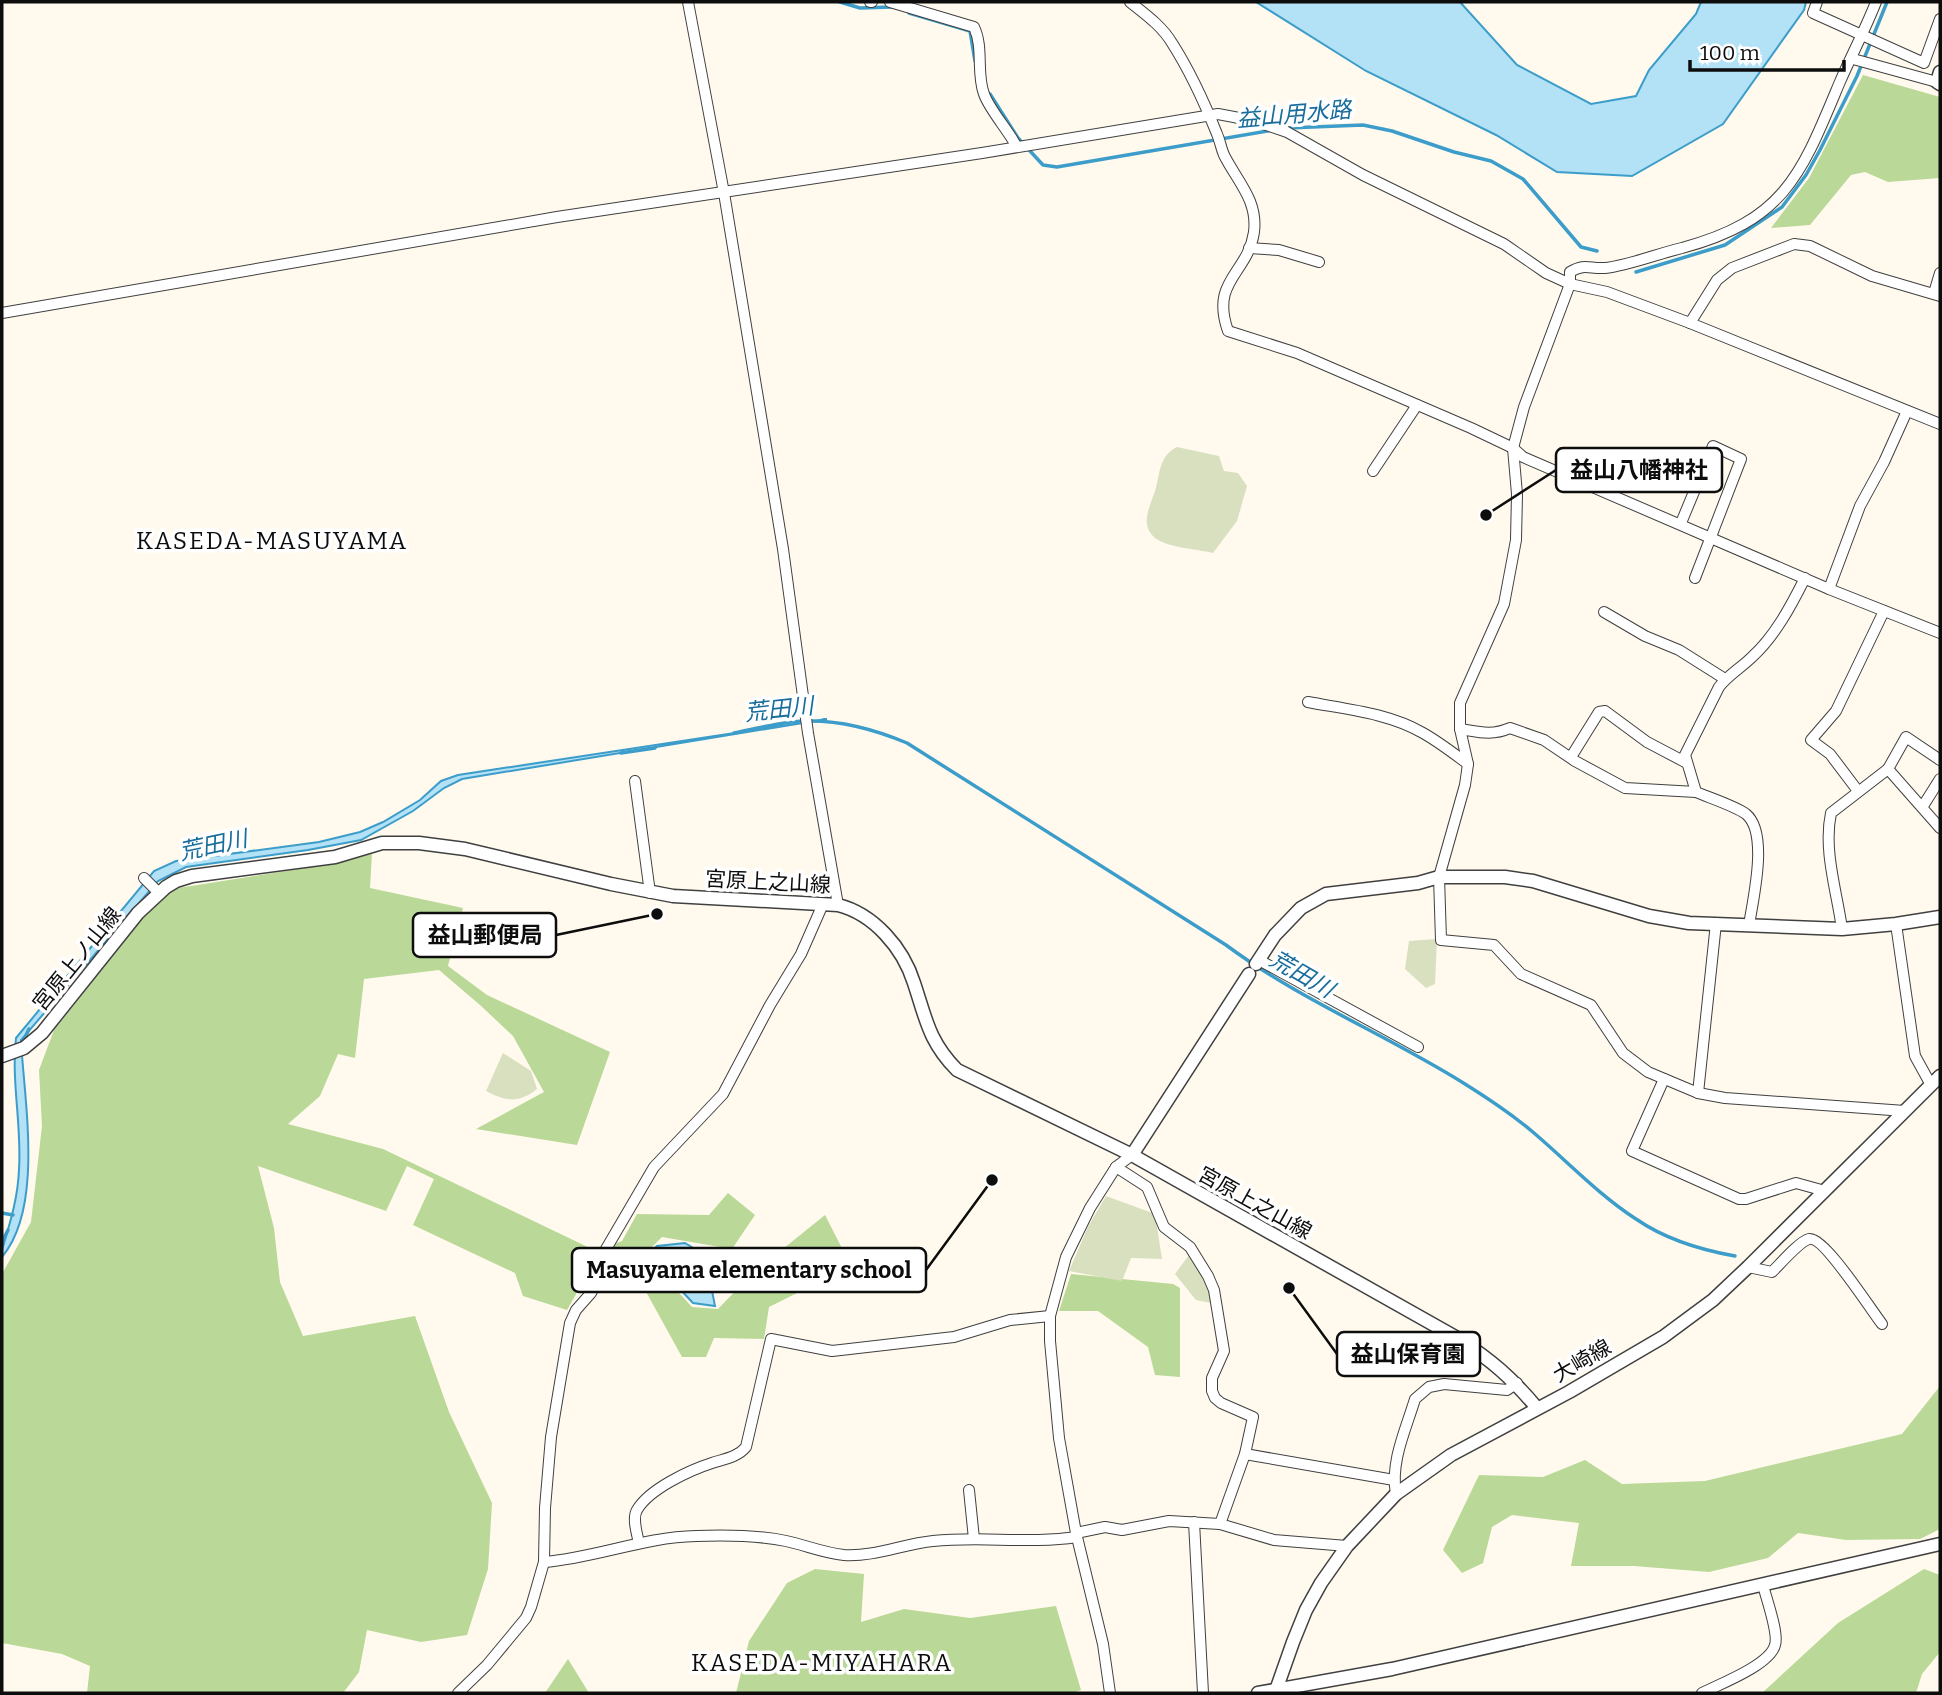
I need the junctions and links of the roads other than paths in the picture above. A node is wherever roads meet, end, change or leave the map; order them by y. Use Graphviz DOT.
graph roads {
  1 [pos="688,2"];
  2 [pos="890,2"];
  3 [pos="1130,2"];
  4 [pos="1817,2"];
  5 [pos="1876,2"];
  6 [pos="1940,19"];
  7 [pos="1870,38"];
  8 [pos="1861,60"];
  9 [pos="1939,80"];
  10 [pos="1209,116"];
  11 [pos="1017,147"];
  12 [pos="724,193"];
  13 [pos="1249,248"];
  14 [pos="1319,262"];
  15 [pos="1940,273"];
  16 [pos="1570,284"];
  17 [pos="1937,295"];
  18 [pos="2,313"];
  19 [pos="1690,323"];
  20 [pos="1417,405"];
  21 [pos="1907,411"];
  22 [pos="1940,424"];
  23 [pos="1513,448"];
  24 [pos="1373,471"];
  25 [pos="1681,523"];
  26 [pos="1710,536"];
  27 [pos="1695,578"];
  28 [pos="1805,578"];
  29 [pos="1829,589"];
  30 [pos="1884,611"];
  31 [pos="1604,612"];
  32 [pos="1940,634"];
  33 [pos="1725,679"];
  34 [pos="1308,702"];
  35 [pos="1460,729"];
  36 [pos="1571,757"];
  37 [pos="1940,760"];
  38 [pos="1685,762"];
  39 [pos="1468,764"];
  40 [pos="1888,769"];
  41 [pos="1940,779"];
  42 [pos="635,781"];
  43 [pos="1858,791"];
  44 [pos="1696,792"];
  45 [pos="1923,806"];
  46 [pos="1940,828"];
  47 [pos="1439,877"];
  48 [pos="144,878"];
  49 [pos="159,893"];
  50 [pos="650,893"];
  51 [pos="823,904"];
  52 [pos="838,905"];
  53 [pos="1940,917"];
  54 [pos="1716,923"];
  55 [pos="1896,924"];
  56 [pos="1749,925"];
  57 [pos="1842,929"];
  58 [pos="1255,966"];
  59 [pos="1418,1047"];
  60 [pos="2,1056"];
  61 [pos="1664,1079"];
  62 [pos="1935,1081"];
  63 [pos="1698,1093"];
  64 [pos="1905,1111"];
  65 [pos="1132,1155"];
  66 [pos="1116,1167"];
  67 [pos="1825,1191"];
  68 [pos="1748,1267"];
  69 [pos="1050,1316"];
  70 [pos="1882,1324"];
  71 [pos="1517,1383"];
  72 [pos="1537,1408"];
  73 [pos="1245,1454"];
  74 [pos="1394,1480"];
  75 [pos="969,1490"];
  76 [pos="1396,1494"];
  77 [pos="1194,1522"];
  78 [pos="1220,1524"];
  79 [pos="1076,1535"];
  80 [pos="974,1539"];
  81 [pos="639,1543"];
  82 [pos="1940,1544"];
  83 [pos="1347,1546"];
  84 [pos="544,1562"];
  85 [pos="1763,1585"];
  86 [pos="1276,1692"];
  87 [pos="458,1693"];
  88 [pos="1110,1693"];
  89 [pos="1203,1693"];
  90 [pos="1258,1693"];
  91 [pos="1702,1693"];
  1 -- 12 [label="street"];
  2 -- 11 [label="street"];
  3 -- 10 [label="street"];
  4 -- 7 [label="street"];
  5 -- 7 [label="street"];
  6 -- 7 [label="street"];
  7 -- 8 [label="street"];
  8 -- 9 [label="street"];
  8 -- 16 [label="street"];
  10 -- 11 [label="street"];
  10 -- 13 [label="street"];
  10 -- 16 [label="street"];
  11 -- 12 [label="street"];
  12 -- 18 [label="street"];
  12 -- 52 [label="street"];
  13 -- 14 [label="street"];
  13 -- 20 [label="street"];
  15 -- 17 [label="street"];
  16 -- 19 [label="street"];
  16 -- 23 [label="street"];
  17 -- 19 [label="street"];
  19 -- 21 [label="street"];
  20 -- 23 [label="street"];
  20 -- 24 [label="street"];
  21 -- 22 [label="street"];
  21 -- 29 [label="street"];
  23 -- 25 [label="street"];
  23 -- 35 [label="street"];
  25 -- 26 [label="street"];
  25 -- 26 [label="street"];
  26 -- 27 [label="street"];
  26 -- 28 [label="street"];
  28 -- 29 [label="street"];
  28 -- 33 [label="street"];
  29 -- 30 [label="street"];
  30 -- 32 [label="street"];
  30 -- 43 [label="street"];
  31 -- 33 [label="street"];
  33 -- 38 [label="street"];
  34 -- 39 [label="street"];
  35 -- 36 [label="street"];
  35 -- 39 [label="street"];
  36 -- 38 [label="street"];
  36 -- 44 [label="street"];
  37 -- 40 [label="street"];
  38 -- 44 [label="street"];
  39 -- 47 [label="street"];
  40 -- 43 [label="street"];
  40 -- 45 [label="street"];
  41 -- 45 [label="street"];
  42 -- 50 [label="street"];
  43 -- 57 [label="street"];
  44 -- 56 [label="street"];
  45 -- 46 [label="street"];
  47 -- 54 [label="street"];
  47 -- 58 [label="street"];
  47 -- 61 [label="street"];
  48 -- 49 [label="street"];
  49 -- 50 [label="street, 宮原上之山線"];
  49 -- 60 [label="street, 宮原上ノ山線"];
  50 -- 51 [label="street, 宮原上之山線"];
  51 -- 52 [label="street, 宮原上之山線"];
  51 -- 84 [label="street"];
  52 -- 65 [label="street, 宮原上之山線"];
  53 -- 55 [label="street"];
  54 -- 56 [label="street"];
  54 -- 63 [label="street"];
  55 -- 57 [label="street"];
  55 -- 62 [label="street"];
  56 -- 57 [label="street"];
  58 -- 59 [label="street"];
  58 -- 65 [label="street"];
  61 -- 63 [label="street"];
  61 -- 67 [label="street"];
  62 -- 64 [label="street, 大崎線"];
  63 -- 64 [label="street"];
  64 -- 67 [label="street, 大崎線"];
  65 -- 66 [label="street"];
  65 -- 71 [label="street, 宮原上之山線"];
  66 -- 69 [label="street"];
  66 -- 73 [label="street"];
  67 -- 68 [label="street, 大崎線"];
  68 -- 70 [label="street"];
  68 -- 72 [label="street, 大崎線"];
  69 -- 79 [label="street"];
  69 -- 81 [label="street"];
  71 -- 72 [label="street, 宮原上之山線"];
  71 -- 74 [label="street"];
  72 -- 76 [label="street, 大崎線"];
  73 -- 74 [label="street"];
  73 -- 78 [label="street"];
  74 -- 76 [label="street"];
  75 -- 80 [label="street"];
  76 -- 83 [label="street, 大崎線"];
  77 -- 78 [label="street"];
  77 -- 79 [label="street"];
  77 -- 89 [label="street"];
  78 -- 83 [label="street"];
  79 -- 80 [label="street"];
  79 -- 88 [label="street"];
  80 -- 81 [label="street"];
  81 -- 84 [label="street"];
  82 -- 85 [label="street"];
  83 -- 86 [label="street, 大崎線"];
  84 -- 87 [label="street"];
  85 -- 86 [label="street"];
  85 -- 91 [label="street"];
  86 -- 90 [label="street"];
}
